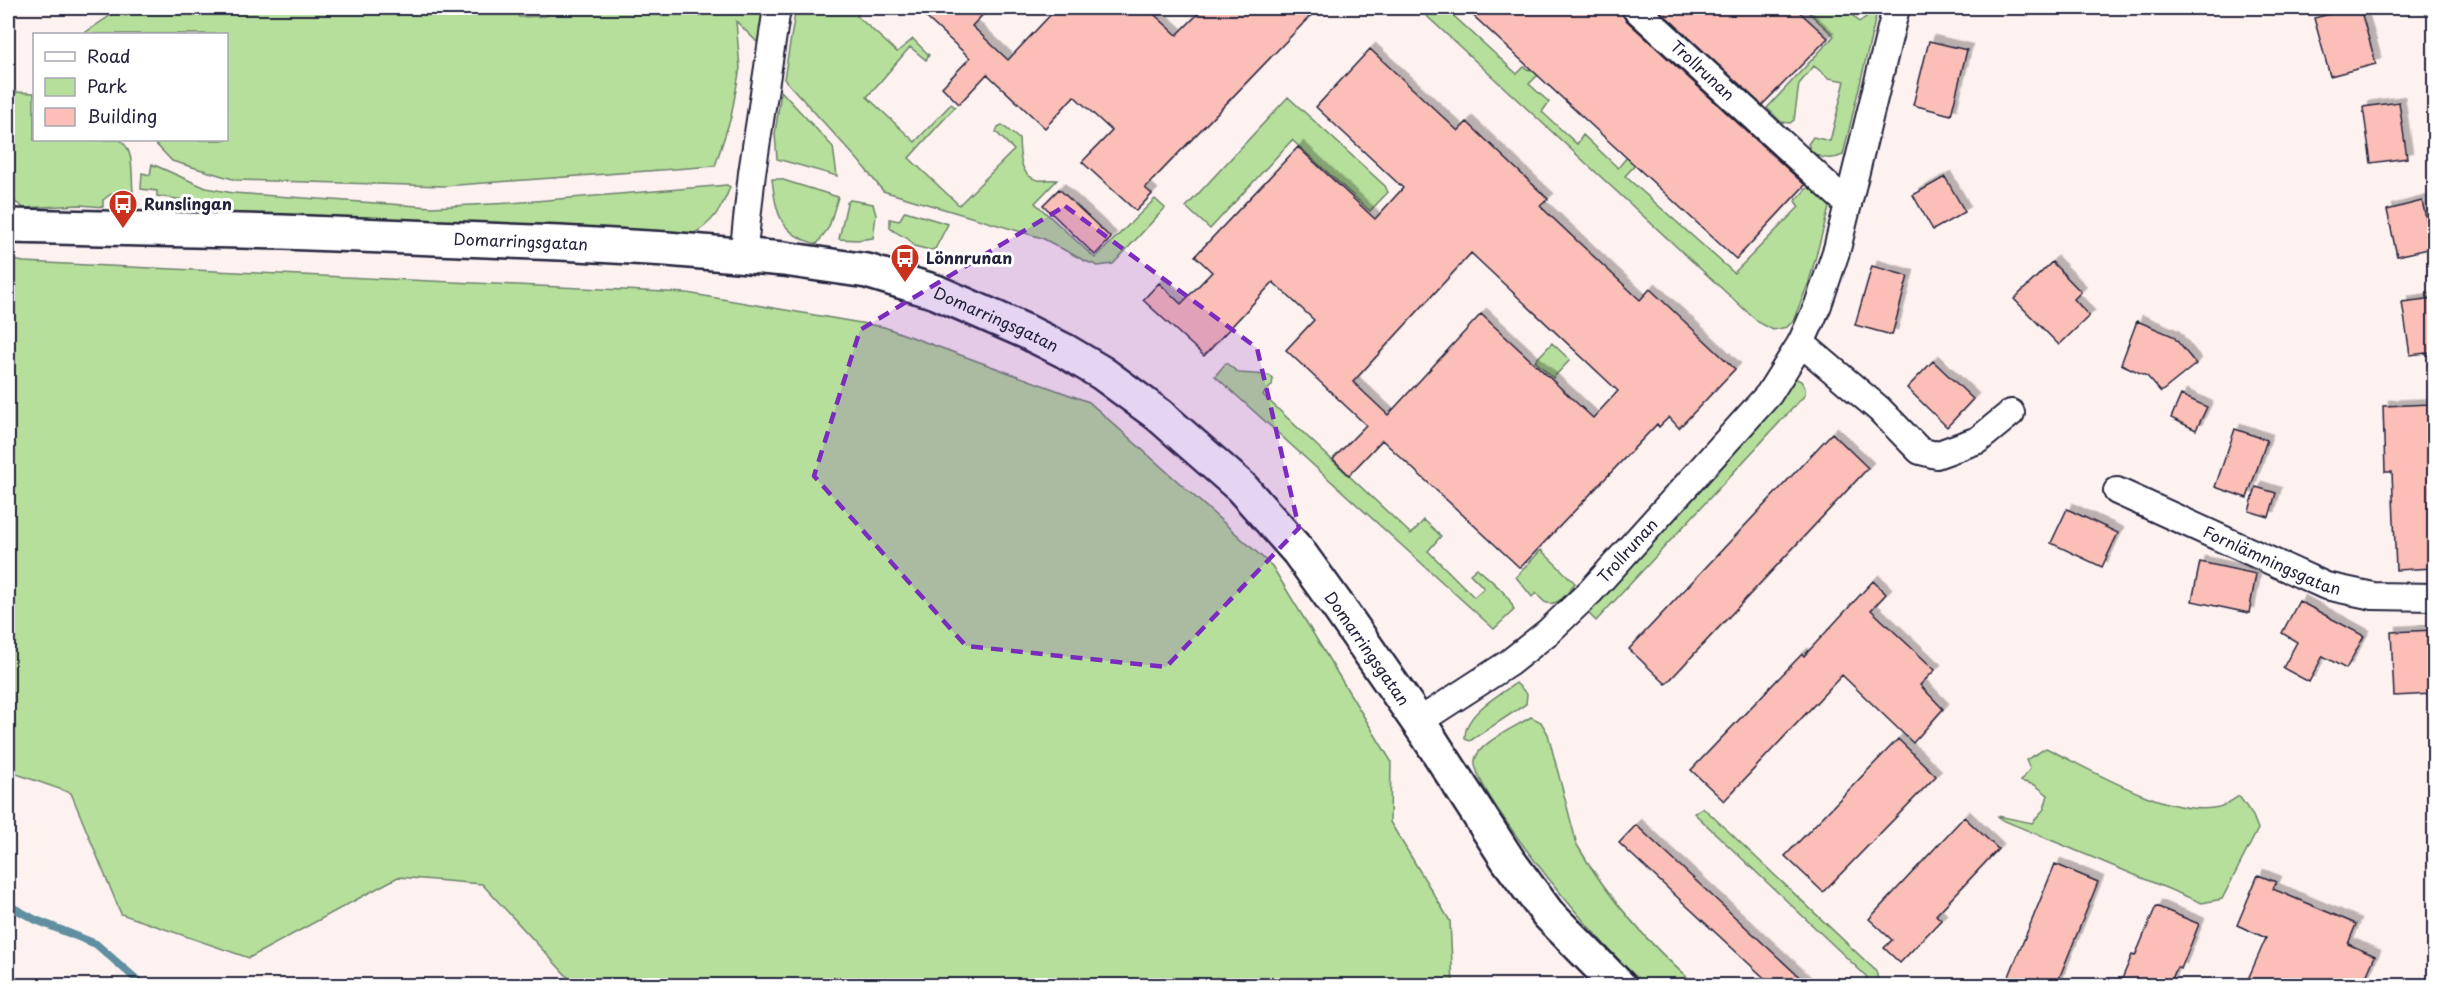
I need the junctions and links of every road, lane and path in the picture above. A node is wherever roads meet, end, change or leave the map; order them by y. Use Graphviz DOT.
graph roads {
  1 [pos="777,8"];
  2 [pos="1635,8"];
  3 [pos="1896,8"];
  4 [pos="1848,204"];
  5 [pos="8,226"];
  6 [pos="743,257"];
  7 [pos="1801,344"];
  8 [pos="2011,413"];
  9 [pos="2117,491"];
  10 [pos="2434,597"];
  11 [pos="1418,722"];
  12 [pos="1619,986"];
  1 -- 6 [label="street"];
  2 -- 4 [label="street, Trollrunan"];
  3 -- 4 [label="street, Trollrunan"];
  4 -- 7 [label="street, Trollrunan"];
  5 -- 6 [label="street, Domarringsgatan"];
  6 -- 11 [label="street, Domarringsgatan"];
  7 -- 8 [label="street"];
  7 -- 11 [label="street, Trollrunan"];
  9 -- 10 [label="street, Fornlämningsgatan"];
  11 -- 12 [label="street, Domarringsgatan"];
}
